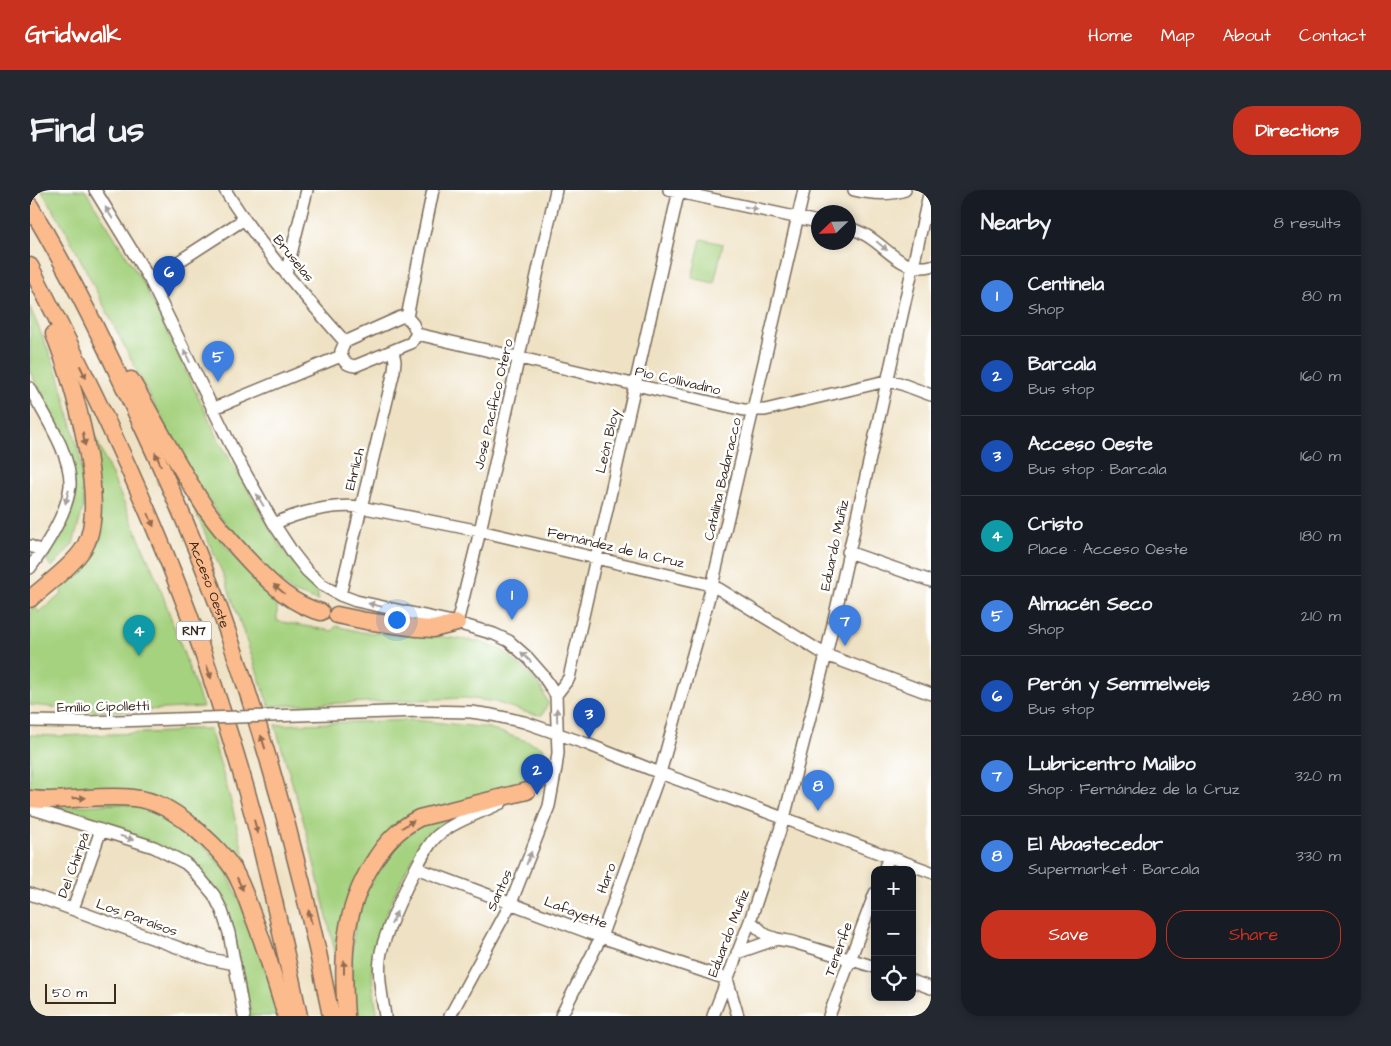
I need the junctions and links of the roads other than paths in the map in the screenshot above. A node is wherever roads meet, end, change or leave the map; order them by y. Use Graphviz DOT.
graph roads {
  1 [pos="95,190"];
  2 [pos="225,190"];
  3 [pos="307,190"];
  4 [pos="433,190"];
  5 [pos="556,190"];
  6 [pos="804,190"];
  7 [pos="854,190"];
  8 [pos="906,190"];
  9 [pos="930,190"];
  10 [pos="675,191"];
  11 [pos="30,206"];
  12 [pos="798,218"];
  13 [pos="243,220"];
  14 [pos="811,221"];
  15 [pos="856,231"];
  16 [pos="30,266"];
  17 [pos="931,266"];
  18 [pos="66,268"];
  19 [pos="913,268"];
  20 [pos="286,274"];
  21 [pos="30,277"];
  22 [pos="150,280"];
  23 [pos="408,317"];
  24 [pos="417,334"];
  25 [pos="345,342"];
  26 [pos="393,350"];
  27 [pos="341,356"];
  28 [pos="518,358"];
  29 [pos="886,381"];
  30 [pos="635,386"];
  31 [pos="30,388"];
  32 [pos="931,395"];
  33 [pos="212,409"];
  34 [pos="753,411"];
  35 [pos="360,507"];
  36 [pos="274,524"];
  37 [pos="480,531"];
  38 [pos="30,546"];
  39 [pos="42,550"];
  40 [pos="848,552"];
  41 [pos="595,558"];
  42 [pos="30,568"];
  43 [pos="931,581"];
  44 [pos="712,586"];
  45 [pos="340,595"];
  46 [pos="30,598"];
  47 [pos="457,623"];
  48 [pos="826,655"];
  49 [pos="931,694"];
  50 [pos="556,696"];
  51 [pos="30,721"];
  52 [pos="558,735"];
  53 [pos="556,768"];
  54 [pos="660,773"];
  55 [pos="527,791"];
  56 [pos="30,799"];
  57 [pos="30,808"];
  58 [pos="784,818"];
  59 [pos="101,830"];
  60 [pos="889,856"];
  61 [pos="885,866"];
  62 [pos="416,868"];
  63 [pos="931,872"];
  64 [pos="30,894"];
  65 [pos="511,903"];
  66 [pos="871,903"];
  67 [pos="73,909"];
  68 [pos="750,921"];
  69 [pos="601,938"];
  70 [pos="777,939"];
  71 [pos="737,953"];
  72 [pos="850,958"];
  73 [pos="235,964"];
  74 [pos="871,966"];
  75 [pos="727,979"];
  76 [pos="916,982"];
  77 [pos="931,988"];
  78 [pos="717,1015"];
  79 [pos="244,1016"];
  80 [pos="286,1016"];
  81 [pos="300,1016"];
  82 [pos="331,1016"];
  83 [pos="346,1016"];
  84 [pos="385,1016"];
  85 [pos="450,1016"];
  86 [pos="561,1016"];
  87 [pos="738,1016"];
  88 [pos="829,1016"];
  22 -- 1 [label="street, one-way"];
  2 -- 13 [label="street, Bruselas"];
  3 -- 20 [label="street"];
  4 -- 23 [label="street"];
  5 -- 28 [label="street, José Pacífico Otero"];
  6 -- 12 [label="street, Catalina Badaracco"];
  7 -- 8 [label="street"];
  9 -- 19 [label="street, Eduardo Muñiz"];
  10 -- 12 [label="street, one-way"];
  10 -- 30 [label="street, León Bloy"];
  11 -- 18 [label="highway, Acceso Oeste / RN7"];
  12 -- 14 [label="street"];
  12 -- 34 [label="street, Catalina Badaracco"];
  13 -- 20 [label="street, Bruselas"];
  13 -- 22 [label="street"];
  15 -- 19 [label="street, one-way"];
  16 -- 81 [label="highway, RN7, one-way"];
  17 -- 19 [label="street"];
  47 -- 18 [label="highway, one-way"];
  82 -- 18 [label="highway, Acceso Oeste / RN7, one-way"];
  19 -- 29 [label="street, Eduardo Muñiz"];
  20 -- 25 [label="street, Bruselas"];
  21 -- 46 [label="highway, one-way"];
  33 -- 22 [label="street, one-way"];
  23 -- 24 [label="street"];
  23 -- 25 [label="street"];
  24 -- 26 [label="street"];
  24 -- 28 [label="street, Pio Collivadino"];
  25 -- 27 [label="street"];
  26 -- 27 [label="street"];
  26 -- 35 [label="street, Ehrlich"];
  27 -- 33 [label="street"];
  28 -- 30 [label="street, Pio Collivadino"];
  28 -- 37 [label="street, José Pacífico Otero"];
  29 -- 32 [label="street, Pio Collivadino"];
  29 -- 34 [label="street, Pio Collivadino"];
  29 -- 40 [label="street, Eduardo Muñiz"];
  30 -- 34 [label="street, Pio Collivadino"];
  30 -- 41 [label="street, León Bloy"];
  31 -- 39 [label="street, one-way"];
  36 -- 33 [label="street, one-way"];
  34 -- 44 [label="street, Catalina Badaracco"];
  35 -- 36 [label="street, Fernández de la Cruz"];
  35 -- 37 [label="street, Fernández de la Cruz"];
  35 -- 45 [label="street, Ehrlich"];
  36 -- 45 [label="street"];
  37 -- 41 [label="street, Fernández de la Cruz"];
  37 -- 47 [label="street, José Pacífico Otero"];
  38 -- 39 [label="street"];
  39 -- 42 [label="street"];
  40 -- 43 [label="street"];
  40 -- 48 [label="street, Eduardo Muñiz"];
  41 -- 44 [label="street, Fernández de la Cruz"];
  41 -- 50 [label="street, León Bloy"];
  44 -- 48 [label="street, Fernández de la Cruz"];
  44 -- 54 [label="street, Catalina Badaracco"];
  47 -- 45 [label="street, one-way"];
  50 -- 47 [label="street, one-way"];
  48 -- 49 [label="street, Fernández de la Cruz"];
  48 -- 58 [label="street, Eduardo Muñiz"];
  52 -- 50 [label="street, Santos, one-way"];
  51 -- 52 [label="street, Emilio Cipolletti, bridge"];
  52 -- 53 [label="street, Santos"];
  52 -- 54 [label="street, Emilio Cipolletti"];
  53 -- 55 [label="street"];
  65 -- 53 [label="street, Santos, one-way"];
  54 -- 58 [label="street, Emilio Cipolletti"];
  54 -- 69 [label="street, Haro"];
  55 -- 62 [label="street"];
  83 -- 55 [label="highway, one-way"];
  56 -- 80 [label="highway, one-way"];
  57 -- 59 [label="street"];
  58 -- 60 [label="street, Emilio Cipolletti"];
  58 -- 68 [label="street, Eduardo Muñiz"];
  59 -- 67 [label="street, Del Chiripá"];
  59 -- 73 [label="street, one-way"];
  60 -- 61 [label="street"];
  60 -- 63 [label="street, Emilio Cipolletti"];
  62 -- 65 [label="street, Lafayette"];
  84 -- 62 [label="street, one-way"];
  64 -- 67 [label="street, Los Paraísos"];
  65 -- 69 [label="street, Lafayette"];
  65 -- 85 [label="street, Santos"];
  66 -- 72 [label="street, Tenerife"];
  67 -- 73 [label="street, Los Paraísos"];
  68 -- 70 [label="street"];
  68 -- 71 [label="street, Eduardo Muñiz"];
  69 -- 75 [label="street, Lafayette"];
  69 -- 86 [label="street, Haro"];
  70 -- 71 [label="street"];
  70 -- 72 [label="street"];
  71 -- 75 [label="street, Eduardo Muñiz"];
  72 -- 74 [label="street"];
  72 -- 88 [label="street, Tenerife"];
  73 -- 79 [label="street"];
  75 -- 78 [label="street, Eduardo Muñiz"];
  75 -- 87 [label="street"];
  76 -- 77 [label="street"];
}
